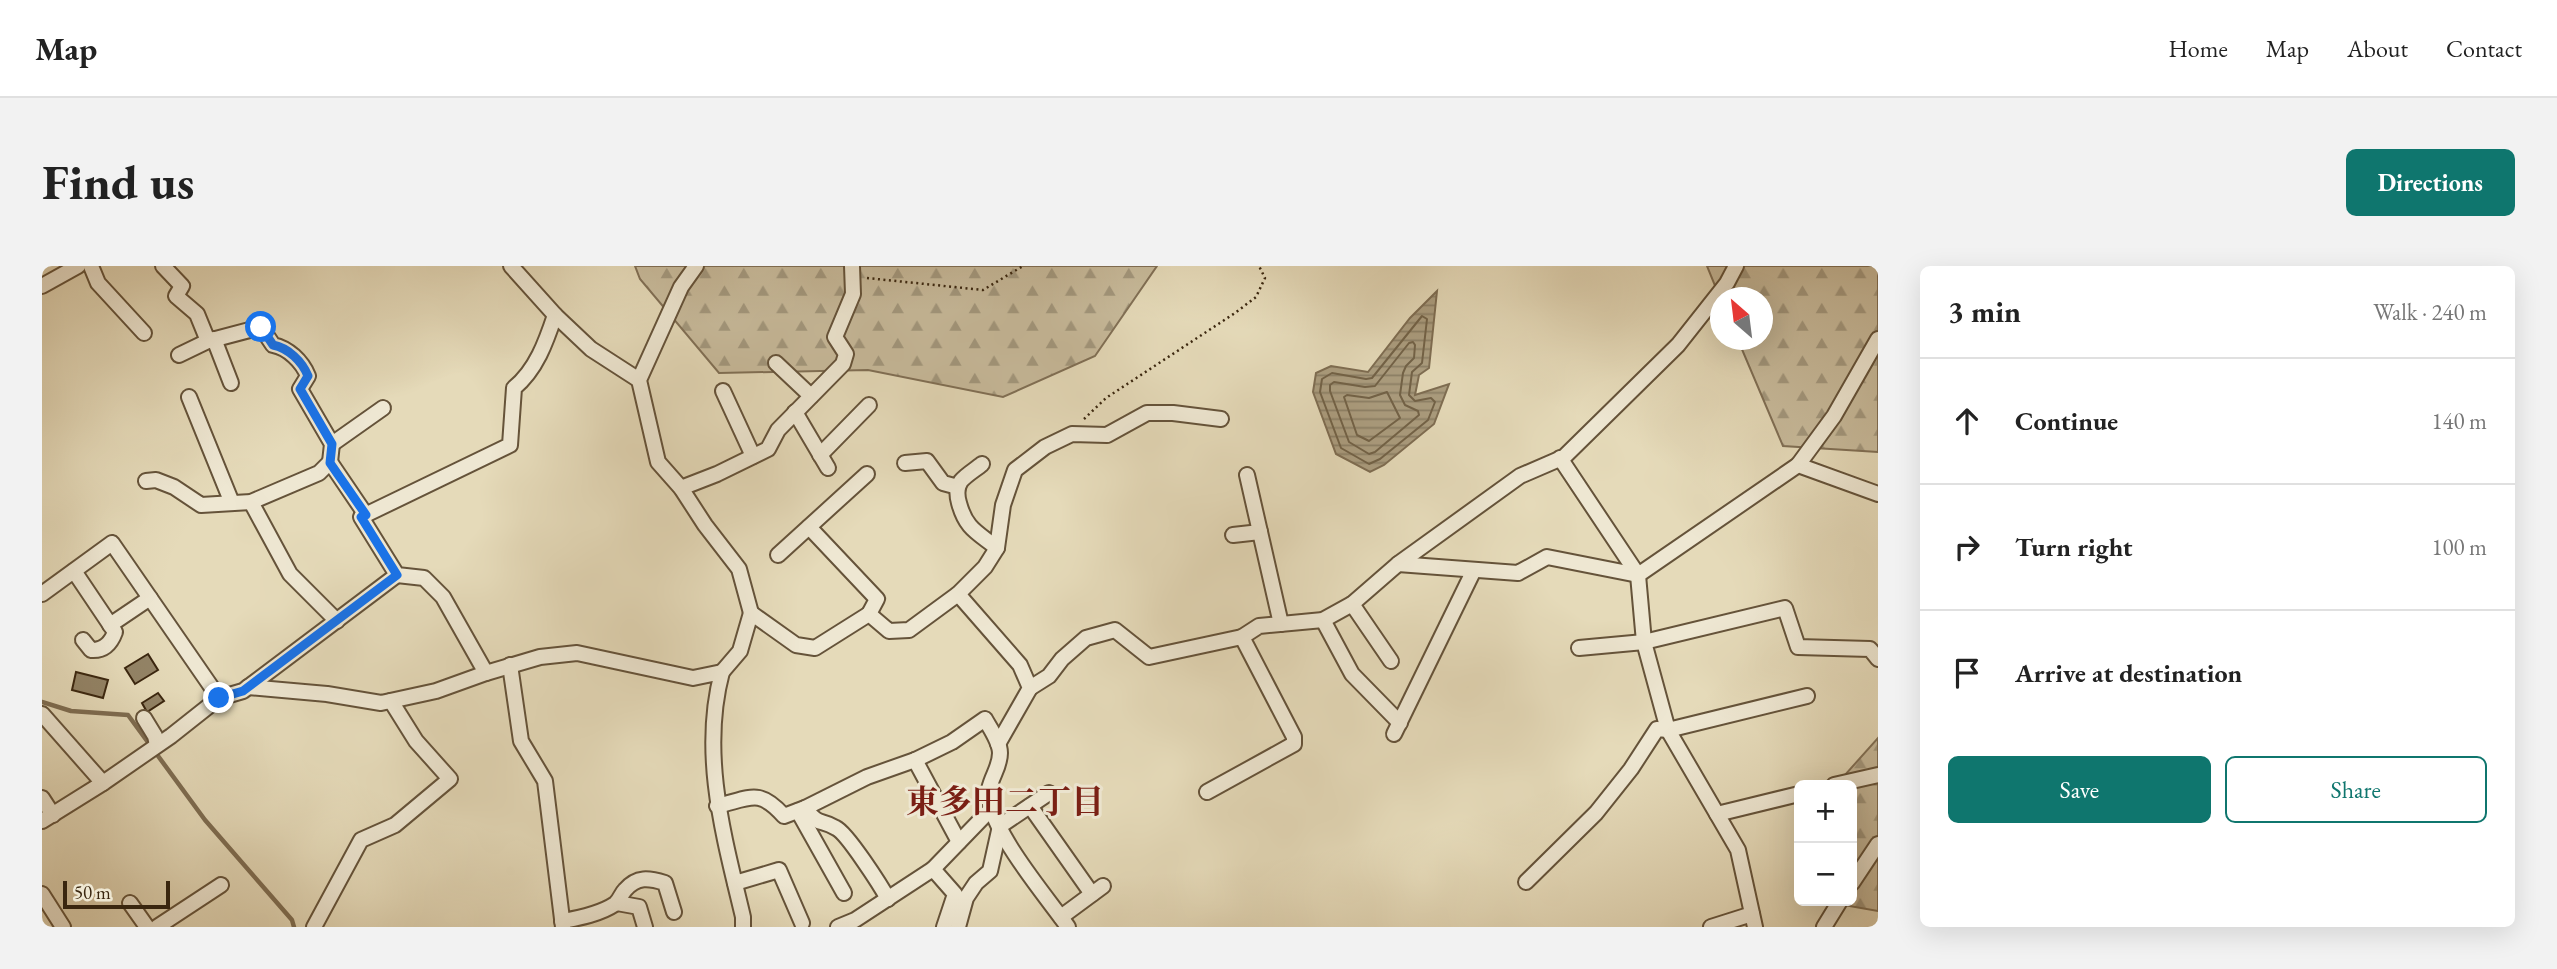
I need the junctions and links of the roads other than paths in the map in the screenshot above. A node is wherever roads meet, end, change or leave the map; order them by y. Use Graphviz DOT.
graph roads {
  1 [pos="78,266"];
  2 [pos="91,266"];
  3 [pos="163,266"];
  4 [pos="511,266"];
  5 [pos="696,266"];
  6 [pos="1736,266"];
  7 [pos="853,272"];
  8 [pos="42,286"];
  9 [pos="555,315"];
  10 [pos="144,333"];
  11 [pos="1878,339"];
  12 [pos="211,340"];
  13 [pos="179,355"];
  14 [pos="776,363"];
  15 [pos="639,380"];
  16 [pos="230,383"];
  17 [pos="723,391"];
  18 [pos="811,396"];
  19 [pos="189,397"];
  20 [pos="869,405"];
  21 [pos="383,408"];
  22 [pos="795,412"];
  23 [pos="1221,419"];
  24 [pos="332,444"];
  25 [pos="820,455"];
  26 [pos="753,456"];
  27 [pos="1560,458"];
  28 [pos="330,463"];
  29 [pos="905,463"];
  30 [pos="982,464"];
  31 [pos="1798,465"];
  32 [pos="828,468"];
  33 [pos="867,474"];
  34 [pos="1247,475"];
  35 [pos="146,481"];
  36 [pos="958,487"];
  37 [pos="681,488"];
  38 [pos="1878,494"];
  39 [pos="251,502"];
  40 [pos="232,503"];
  41 [pos="366,515"];
  42 [pos="809,527"];
  43 [pos="1260,532"];
  44 [pos="1233,535"];
  45 [pos="997,548"];
  46 [pos="778,555"];
  47 [pos="1398,565"];
  48 [pos="74,571"];
  49 [pos="1473,572"];
  50 [pos="397,575"];
  51 [pos="1638,575"];
  52 [pos="42,594"];
  53 [pos="958,594"];
  54 [pos="150,598"];
  55 [pos="1352,604"];
  56 [pos="751,613"];
  57 [pos="869,614"];
  58 [pos="1323,620"];
  59 [pos="337,621"];
  60 [pos="1281,624"];
  61 [pos="110,625"];
  62 [pos="1241,637"];
  63 [pos="83,640"];
  64 [pos="1644,642"];
  65 [pos="1579,648"];
  66 [pos="1878,659"];
  67 [pos="1391,662"];
  68 [pos="510,665"];
  69 [pos="722,672"];
  70 [pos="486,673"];
  71 [pos="248,687"];
  72 [pos="1030,688"];
  73 [pos="1807,696"];
  74 [pos="219,698"];
  75 [pos="391,701"];
  76 [pos="42,714"];
  77 [pos="144,718"];
  78 [pos="1668,730"];
  79 [pos="998,744"];
  80 [pos="157,746"];
  81 [pos="915,760"];
  82 [pos="1878,775"];
  83 [pos="1856,780"];
  84 [pos="103,783"];
  85 [pos="1207,792"];
  86 [pos="1049,793"];
  87 [pos="1794,795"];
  88 [pos="42,798"];
  89 [pos="717,806"];
  90 [pos="1030,806"];
  91 [pos="992,808"];
  92 [pos="802,810"];
  93 [pos="1717,814"];
  94 [pos="47,818"];
  95 [pos="1000,826"];
  96 [pos="959,842"];
  97 [pos="1878,844"];
  98 [pos="933,869"];
  99 [pos="1857,876"];
  100 [pos="1526,882"];
  101 [pos="735,883"];
  102 [pos="221,885"];
  103 [pos="844,893"];
  104 [pos="42,894"];
  105 [pos="888,899"];
  106 [pos="130,903"];
  107 [pos="617,903"];
  108 [pos="1837,906"];
  109 [pos="674,912"];
  110 [pos="1754,921"];
  111 [pos="1064,922"];
  112 [pos="802,923"];
  113 [pos="563,924"];
  114 [pos="63,927"];
  115 [pos="147,927"];
  116 [pos="157,927"];
  117 [pos="314,927"];
  118 [pos="645,927"];
  119 [pos="743,927"];
  120 [pos="838,927"];
  121 [pos="944,927"];
  122 [pos="958,927"];
  123 [pos="1711,927"];
  124 [pos="1824,927"];
  1 -- 8 [label="street"];
  2 -- 10 [label="street"];
  3 -- 12 [label="street"];
  4 -- 9 [label="street"];
  5 -- 15 [label="street"];
  6 -- 27 [label="street"];
  7 -- 18 [label="street"];
  9 -- 15 [label="street"];
  9 -- 41 [label="street"];
  11 -- 31 [label="street"];
  12 -- 13 [label="street"];
  12 -- 16 [label="street"];
  12 -- 24 [label="street"];
  14 -- 18 [label="street"];
  15 -- 37 [label="street"];
  17 -- 26 [label="street"];
  18 -- 22 [label="street"];
  19 -- 40 [label="street"];
  20 -- 25 [label="street"];
  21 -- 24 [label="street"];
  22 -- 25 [label="street"];
  22 -- 26 [label="street"];
  23 -- 45 [label="street"];
  24 -- 28 [label="street"];
  25 -- 32 [label="street"];
  26 -- 37 [label="street"];
  27 -- 47 [label="street"];
  27 -- 51 [label="street"];
  28 -- 39 [label="street"];
  28 -- 41 [label="street"];
  29 -- 36 [label="street"];
  30 -- 36 [label="street"];
  31 -- 38 [label="street"];
  31 -- 51 [label="street"];
  33 -- 42 [label="street"];
  34 -- 43 [label="street"];
  35 -- 40 [label="street"];
  36 -- 45 [label="street"];
  37 -- 56 [label="street"];
  39 -- 40 [label="street"];
  39 -- 59 [label="street"];
  41 -- 50 [label="street"];
  42 -- 46 [label="street"];
  42 -- 57 [label="street"];
  43 -- 44 [label="street"];
  43 -- 60 [label="street"];
  45 -- 53 [label="street"];
  47 -- 49 [label="street"];
  47 -- 55 [label="street"];
  48 -- 52 [label="street"];
  48 -- 54 [label="street"];
  48 -- 61 [label="street"];
  49 -- 51 [label="street"];
  49 -- 58 [label="street"];
  50 -- 59 [label="street"];
  50 -- 70 [label="street"];
  51 -- 64 [label="street"];
  53 -- 57 [label="street"];
  53 -- 72 [label="street"];
  54 -- 61 [label="street"];
  54 -- 74 [label="street"];
  55 -- 58 [label="street"];
  55 -- 67 [label="street"];
  56 -- 57 [label="street"];
  56 -- 69 [label="street"];
  58 -- 60 [label="street"];
  59 -- 71 [label="street"];
  60 -- 62 [label="street"];
  61 -- 63 [label="street"];
  62 -- 72 [label="street"];
  62 -- 85 [label="street"];
  64 -- 65 [label="street"];
  64 -- 66 [label="street"];
  64 -- 78 [label="street"];
  68 -- 69 [label="street"];
  68 -- 70 [label="street"];
  68 -- 113 [label="street"];
  69 -- 89 [label="street"];
  70 -- 75 [label="street"];
  71 -- 74 [label="street"];
  71 -- 75 [label="street"];
  72 -- 79 [label="street"];
  73 -- 78 [label="street"];
  74 -- 80 [label="street"];
  75 -- 117 [label="street"];
  76 -- 84 [label="street"];
  77 -- 80 [label="street"];
  78 -- 93 [label="street"];
  78 -- 100 [label="street"];
  79 -- 81 [label="street"];
  79 -- 91 [label="street"];
  80 -- 84 [label="street"];
  81 -- 92 [label="street"];
  81 -- 96 [label="street"];
  82 -- 83 [label="street"];
  84 -- 94 [label="street"];
  86 -- 90 [label="street"];
  87 -- 93 [label="street"];
  88 -- 94 [label="street"];
  89 -- 92 [label="street"];
  89 -- 101 [label="street"];
  90 -- 95 [label="street"];
  90 -- 111 [label="street"];
  91 -- 95 [label="street"];
  91 -- 96 [label="street"];
  92 -- 103 [label="street"];
  92 -- 105 [label="street"];
  93 -- 110 [label="street"];
  95 -- 111 [label="street"];
  95 -- 122 [label="street"];
  96 -- 98 [label="street"];
  97 -- 99 [label="street"];
  98 -- 105 [label="street"];
  98 -- 121 [label="street"];
  101 -- 112 [label="street"];
  101 -- 119 [label="street"];
  102 -- 116 [label="street"];
  104 -- 114 [label="street"];
  105 -- 120 [label="street"];
  106 -- 115 [label="street"];
  107 -- 109 [label="street"];
  107 -- 113 [label="street"];
  107 -- 118 [label="street"];
  108 -- 124 [label="street"];
  110 -- 123 [label="street"];
}
